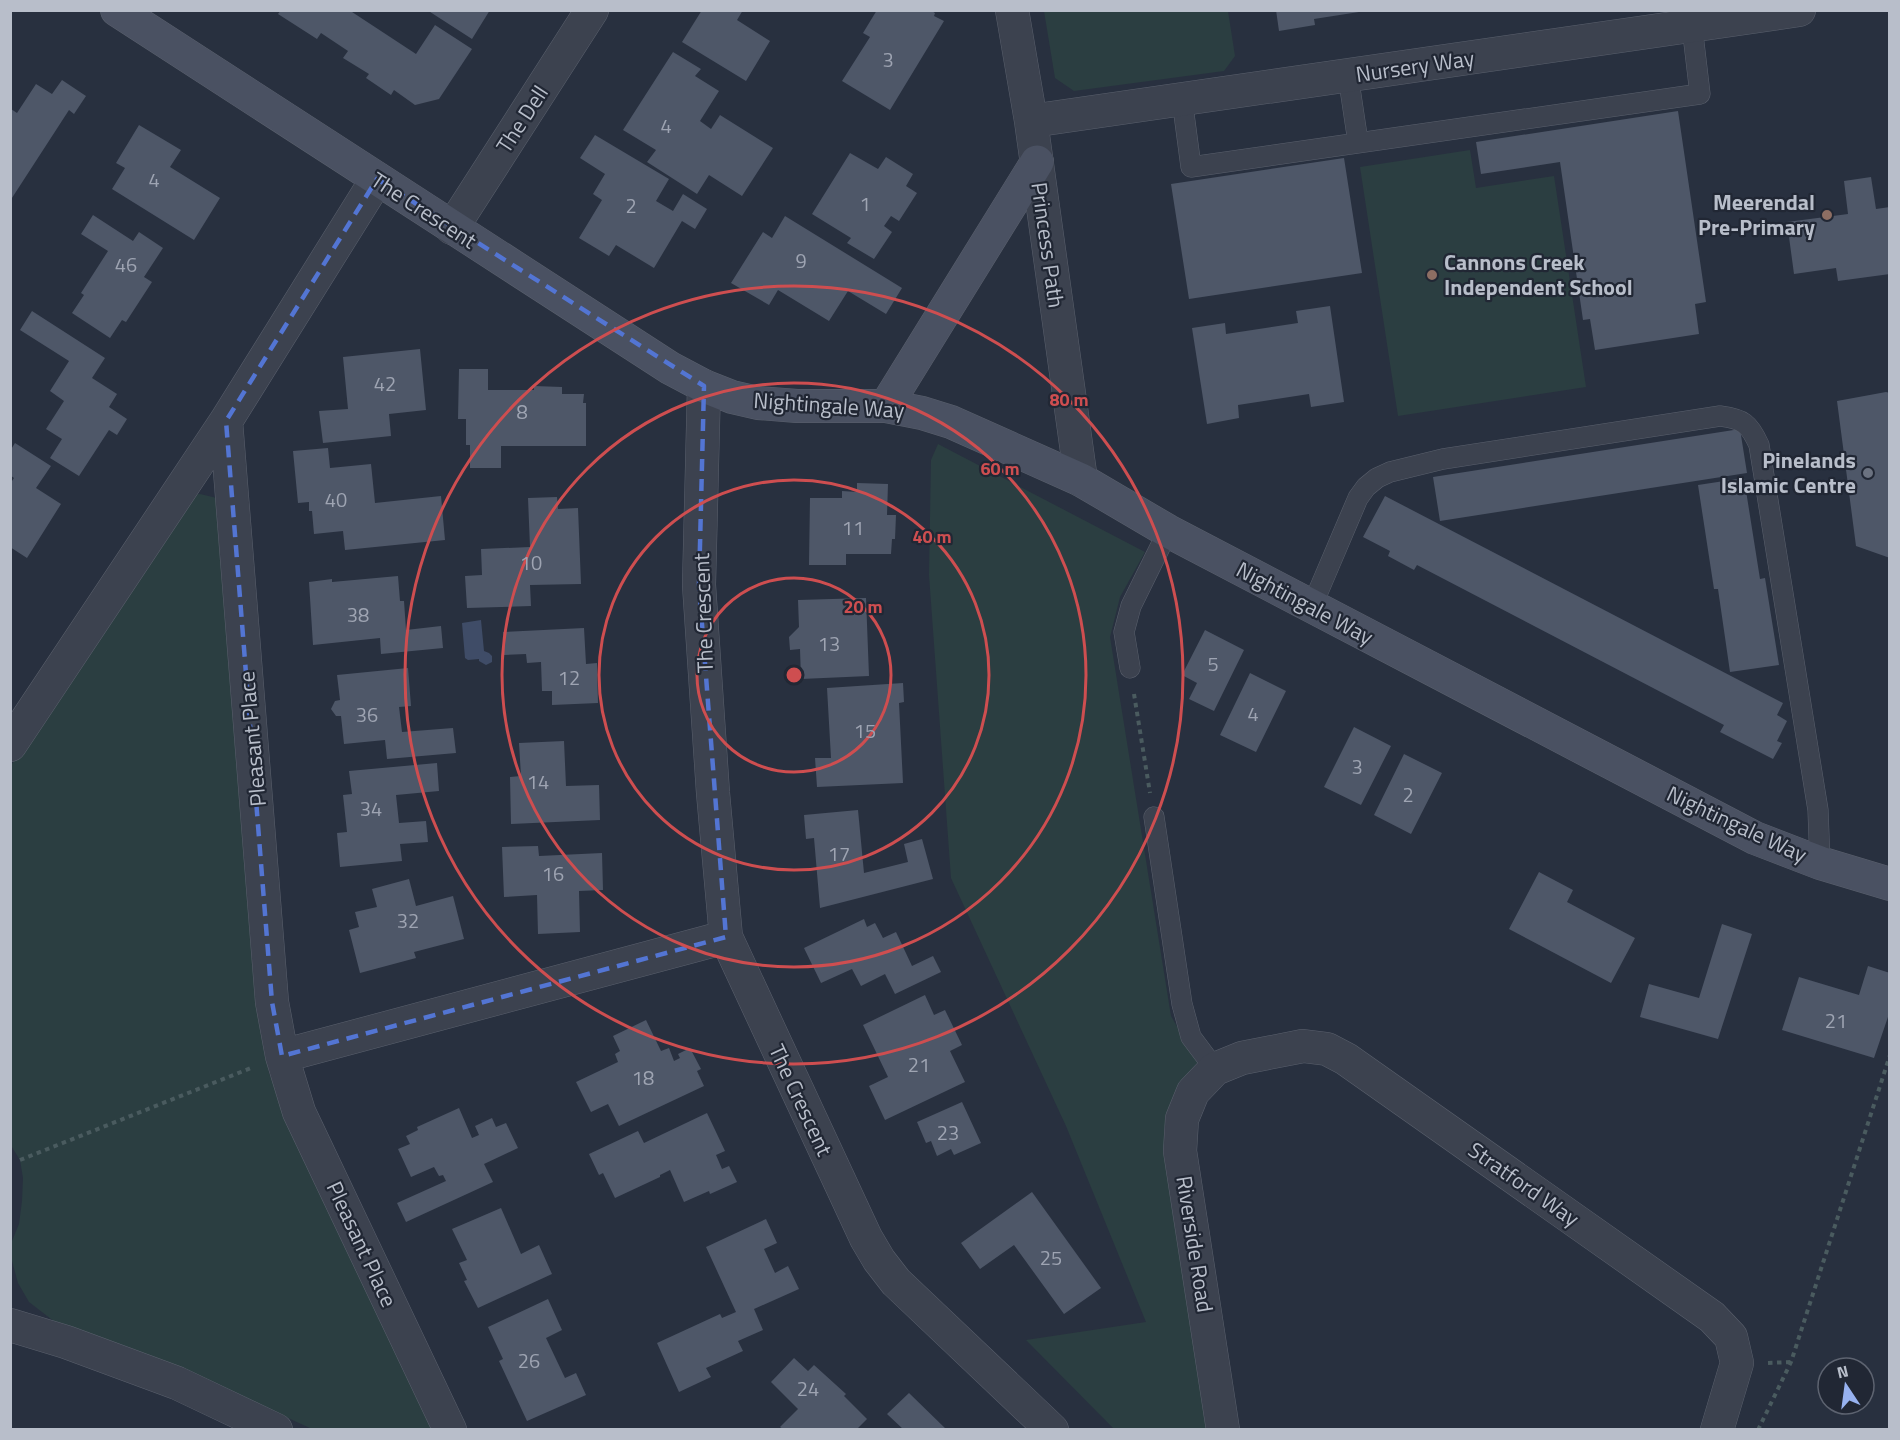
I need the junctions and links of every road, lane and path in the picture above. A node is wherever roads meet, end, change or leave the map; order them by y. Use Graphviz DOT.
graph roads {
  1 [pos="117,10"];
  2 [pos="592,10"];
  3 [pos="1012,10"];
  4 [pos="1799,10"];
  5 [pos="1692,26"];
  6 [pos="1348,75"];
  7 [pos="1182,99"];
  8 [pos="1031,122"];
  9 [pos="1358,142"];
  10 [pos="1036,162"];
  11 [pos="377,179"];
  12 [pos="453,228"];
  13 [pos="704,386"];
  14 [pos="886,406"];
  15 [pos="226,421"];
  16 [pos="1081,480"];
  17 [pos="1168,531"];
  18 [pos="1312,606"];
  19 [pos="1130,668"];
  20 [pos="10,745"];
  21 [pos="1154,818"];
  22 [pos="1820,862"];
  23 [pos="1890,884"];
  24 [pos="726,937"];
  25 [pos="1890,1055"];
  26 [pos="282,1056"];
  27 [pos="1215,1069"];
  28 [pos="20,1160"];
  29 [pos="10,1325"];
  30 [pos="276,1430"];
  31 [pos="450,1430"];
  32 [pos="1052,1430"];
  33 [pos="1223,1430"];
  34 [pos="1718,1430"];
  35 [pos="1758,1430"];
  1 -- 11 [label="street, The Crescent"];
  2 -- 12 [label="street, The Dell"];
  3 -- 8 [label="street, Princess Path"];
  4 -- 5 [label="street, Nursery Way"];
  5 -- 6 [label="street, Nursery Way"];
  5 -- 9 [label="lane"];
  6 -- 7 [label="street, Nursery Way"];
  6 -- 9 [label="lane"];
  7 -- 8 [label="street, Nursery Way"];
  7 -- 9 [label="lane"];
  8 -- 10 [label="street, Princess Path"];
  10 -- 14 [label="street"];
  10 -- 16 [label="street, Princess Path"];
  11 -- 12 [label="street, The Crescent"];
  11 -- 15 [label="street"];
  12 -- 13 [label="street, The Crescent"];
  13 -- 14 [label="street, Nightingale Way"];
  13 -- 24 [label="street, The Crescent"];
  14 -- 16 [label="street, Nightingale Way"];
  15 -- 20 [label="street"];
  15 -- 26 [label="street, Pleasant Place"];
  16 -- 17 [label="street, Nightingale Way"];
  17 -- 18 [label="street, Nightingale Way"];
  17 -- 19 [label="lane"];
  18 -- 22 [label="street, Nightingale Way"];
  18 -- 22 [label="lane"];
  19 -- 21 [label="path"];
  21 -- 27 [label="lane"];
  22 -- 23 [label="street, Nightingale Way"];
  24 -- 26 [label="street"];
  24 -- 32 [label="street, The Crescent"];
  25 -- 35 [label="path"];
  26 -- 28 [label="path"];
  26 -- 31 [label="street, Pleasant Place"];
  27 -- 33 [label="street, Riverside Road"];
  27 -- 34 [label="street, Stratford Way"];
  29 -- 30 [label="street"];
}
